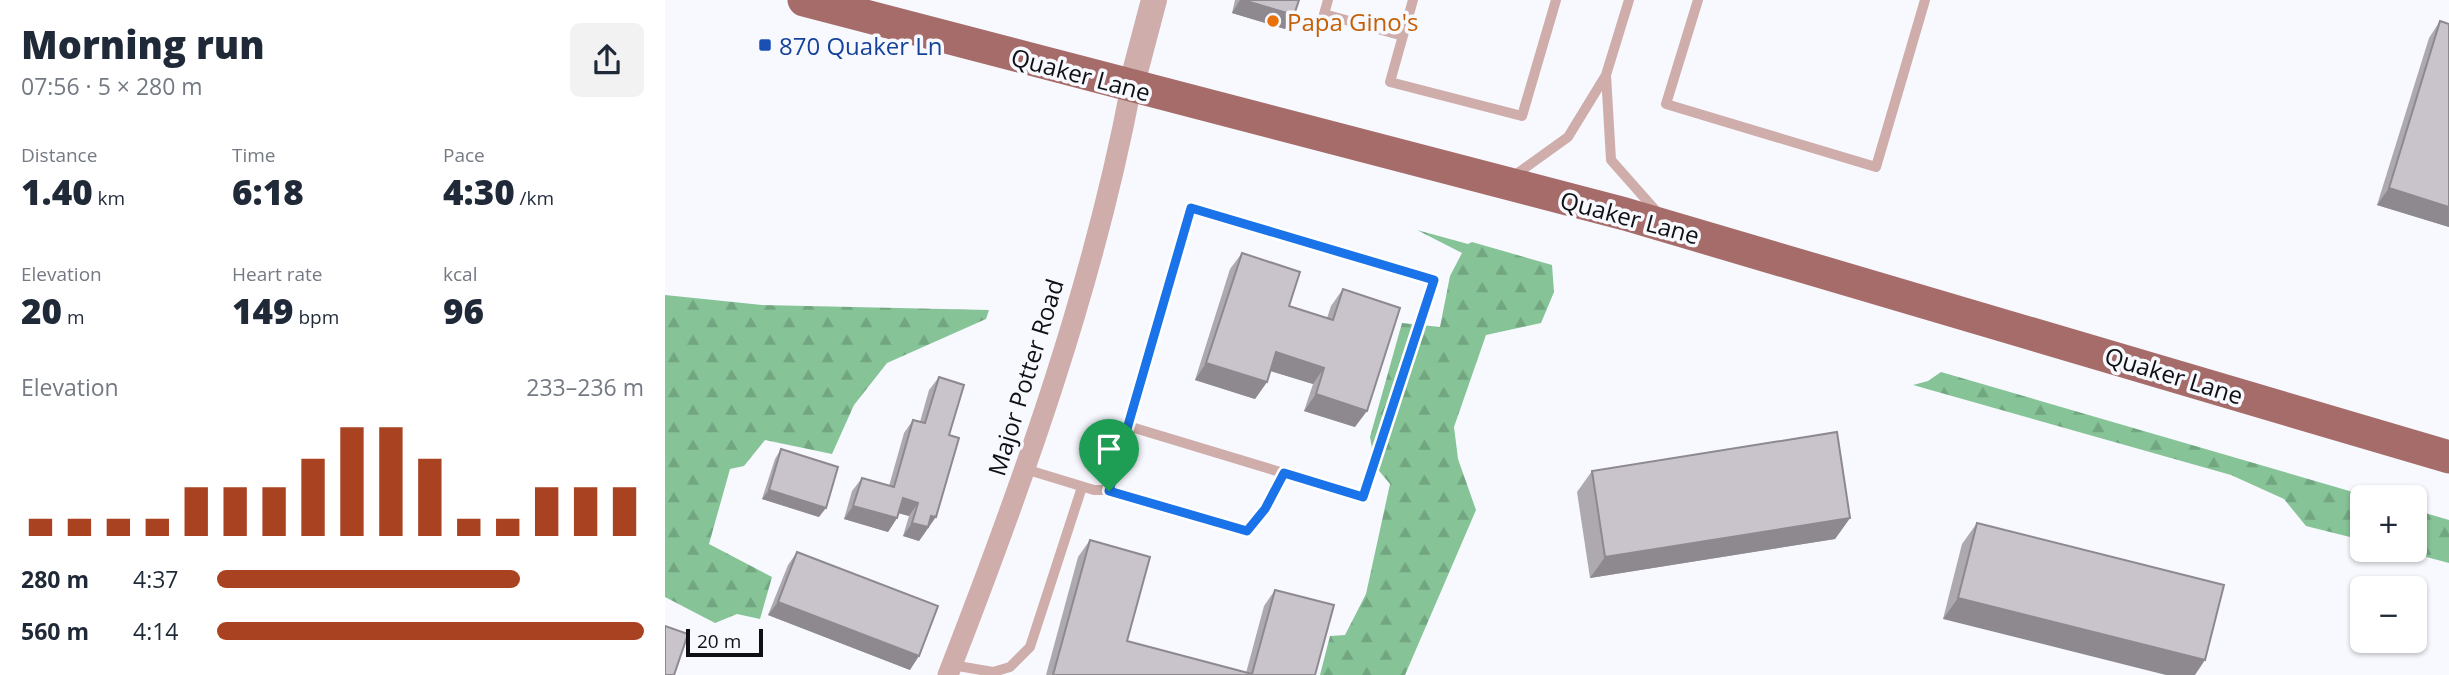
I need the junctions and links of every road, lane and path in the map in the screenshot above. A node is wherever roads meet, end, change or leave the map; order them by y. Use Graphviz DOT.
graph roads {
  1 [pos="804,0"];
  2 [pos="1154,0"];
  3 [pos="1328,0"];
  4 [pos="1413,0"];
  5 [pos="1556,0"];
  6 [pos="1629,0"];
  7 [pos="1698,0"];
  8 [pos="1925,0"];
  9 [pos="1403,36"];
  10 [pos="1606,75"];
  11 [pos="1131,87"];
  12 [pos="1504,184"];
  13 [pos="1670,228"];
  14 [pos="1128,426"];
  15 [pos="2449,457"];
  16 [pos="1025,470"];
  17 [pos="1284,473"];
  18 [pos="1083,487"];
  19 [pos="1109,491"];
  20 [pos="950,670"];
  1 -- 11 [label="main road, Quaker Lane"];
  2 -- 11 [label="street"];
  3 -- 9 [label="lane"];
  4 -- 9 [label="lane"];
  5 -- 9 [label="lane"];
  6 -- 10 [label="lane"];
  7 -- 8 [label="lane"];
  10 -- 12 [label="lane"];
  10 -- 13 [label="lane"];
  11 -- 12 [label="main road, Quaker Lane"];
  11 -- 16 [label="street, Major Potter Road"];
  12 -- 13 [label="main road, Quaker Lane"];
  13 -- 15 [label="main road, Quaker Lane"];
  14 -- 17 [label="lane"];
  14 -- 17 [label="lane"];
  14 -- 19 [label="lane"];
  16 -- 18 [label="lane"];
  16 -- 20 [label="street, Major Potter Road"];
  17 -- 19 [label="lane"];
  18 -- 19 [label="lane"];
  18 -- 20 [label="lane"];
}
